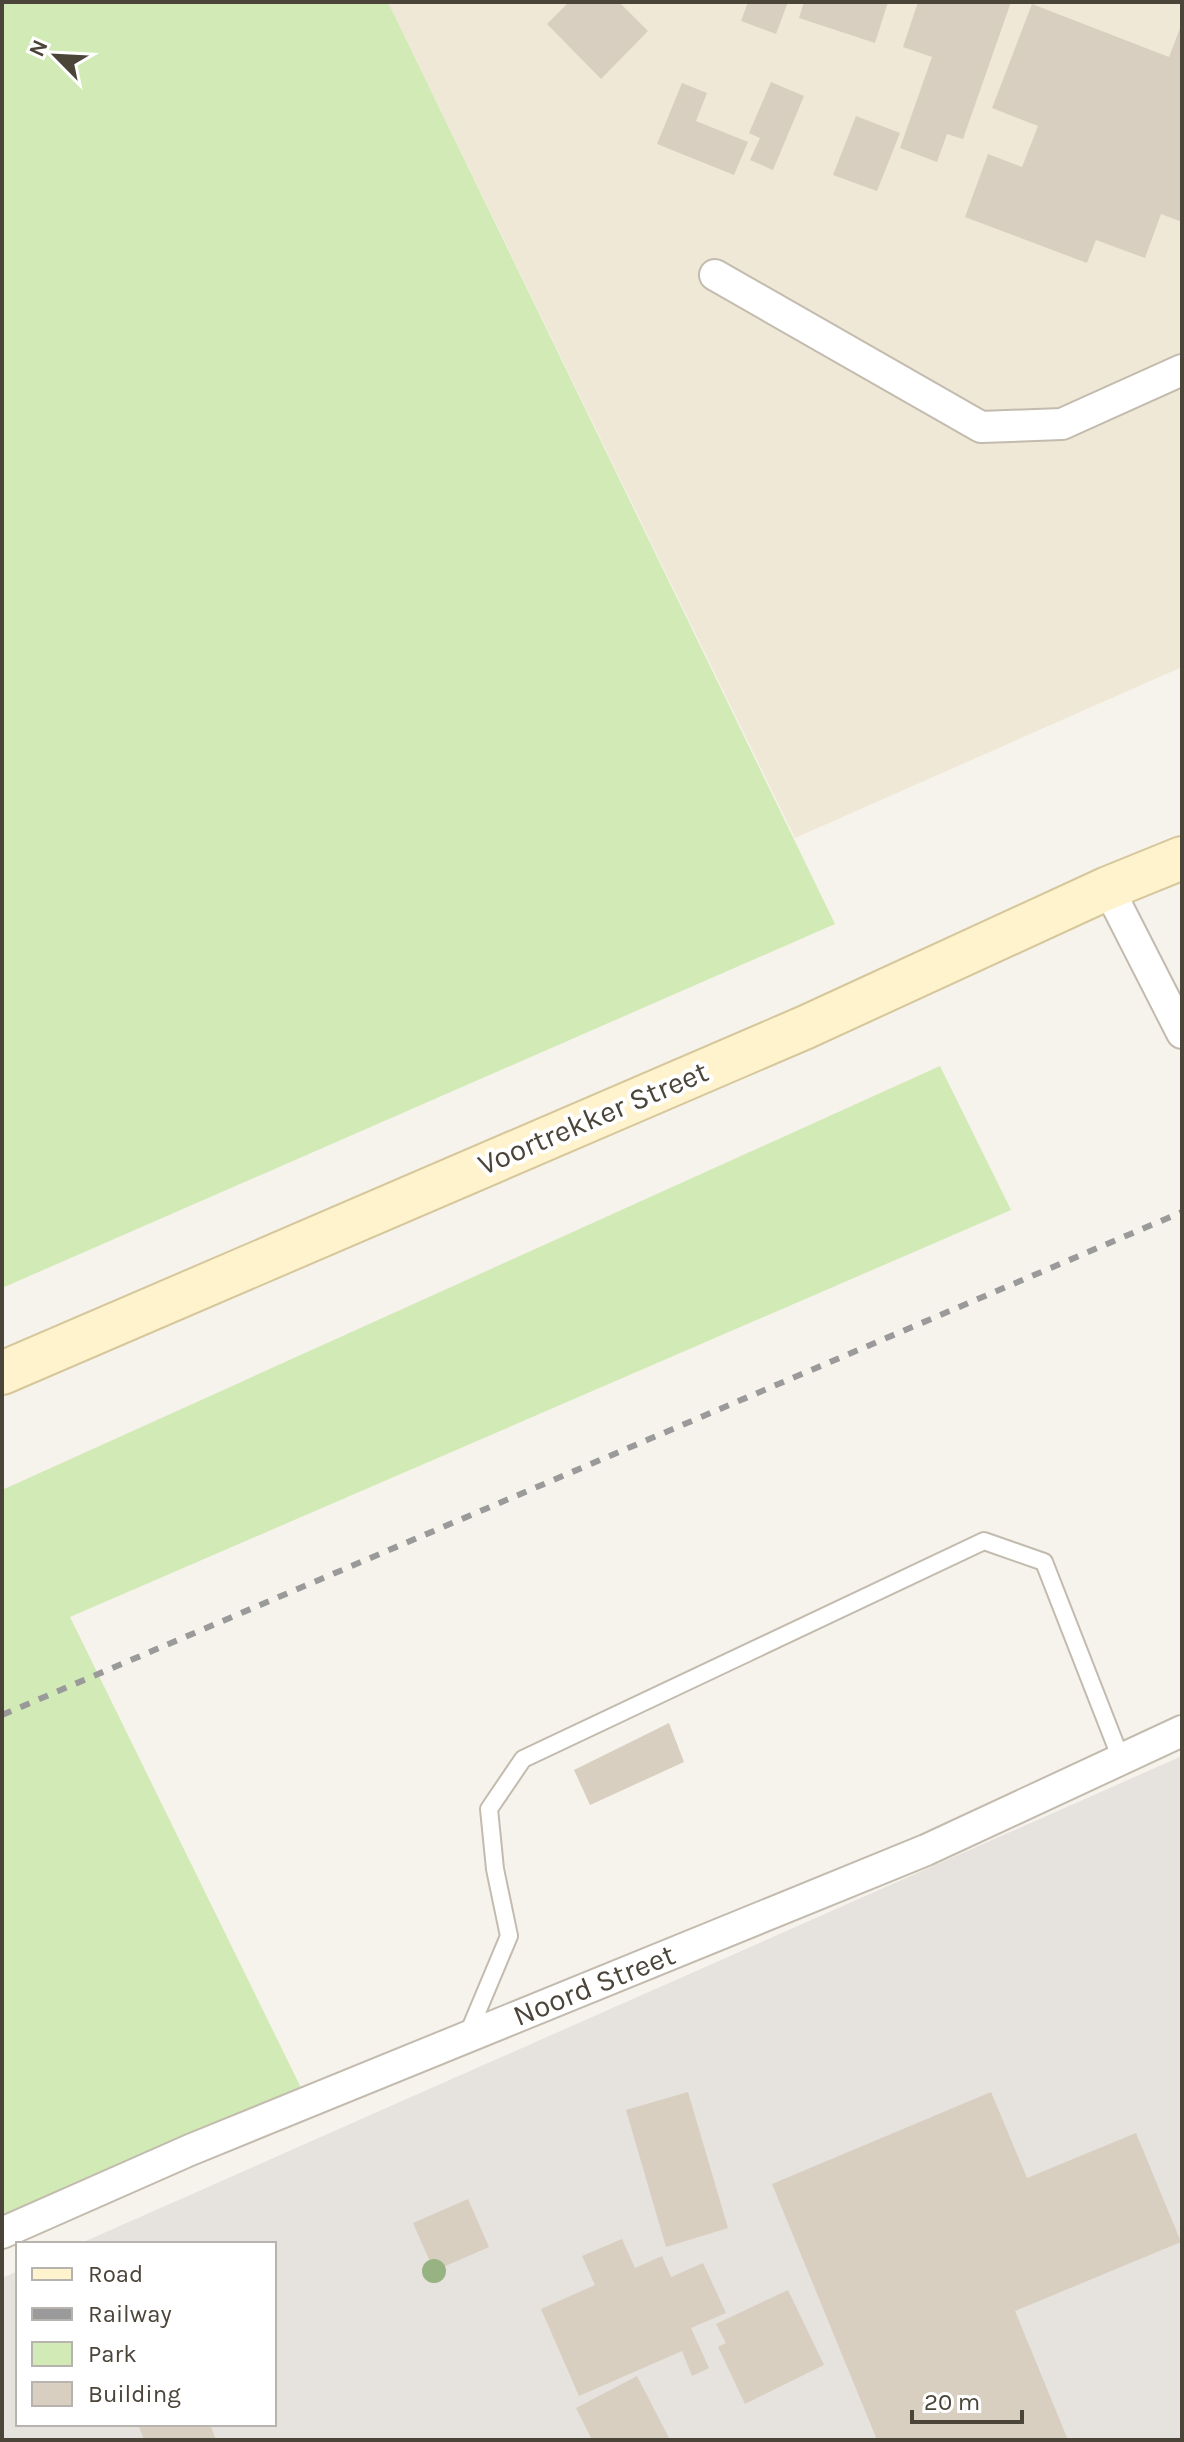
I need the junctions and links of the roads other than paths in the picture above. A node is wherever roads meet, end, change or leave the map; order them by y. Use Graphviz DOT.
graph roads {
  1 [pos="715,275"];
  2 [pos="1182,370"];
  3 [pos="1182,858"];
  4 [pos="1108,888"];
  5 [pos="1182,1033"];
  6 [pos="2,1373"];
  7 [pos="1182,1731"];
  8 [pos="1121,1759"];
  9 [pos="466,2038"];
  10 [pos="2,2233"];
  1 -- 2 [label="street"];
  3 -- 4 [label="main road, Voortrekker Street"];
  4 -- 5 [label="street"];
  4 -- 6 [label="main road, Voortrekker Street"];
  7 -- 8 [label="street, Noord Street"];
  8 -- 9 [label="street, Noord Street"];
  8 -- 9 [label="lane"];
  9 -- 10 [label="street, Noord Street"];
}
